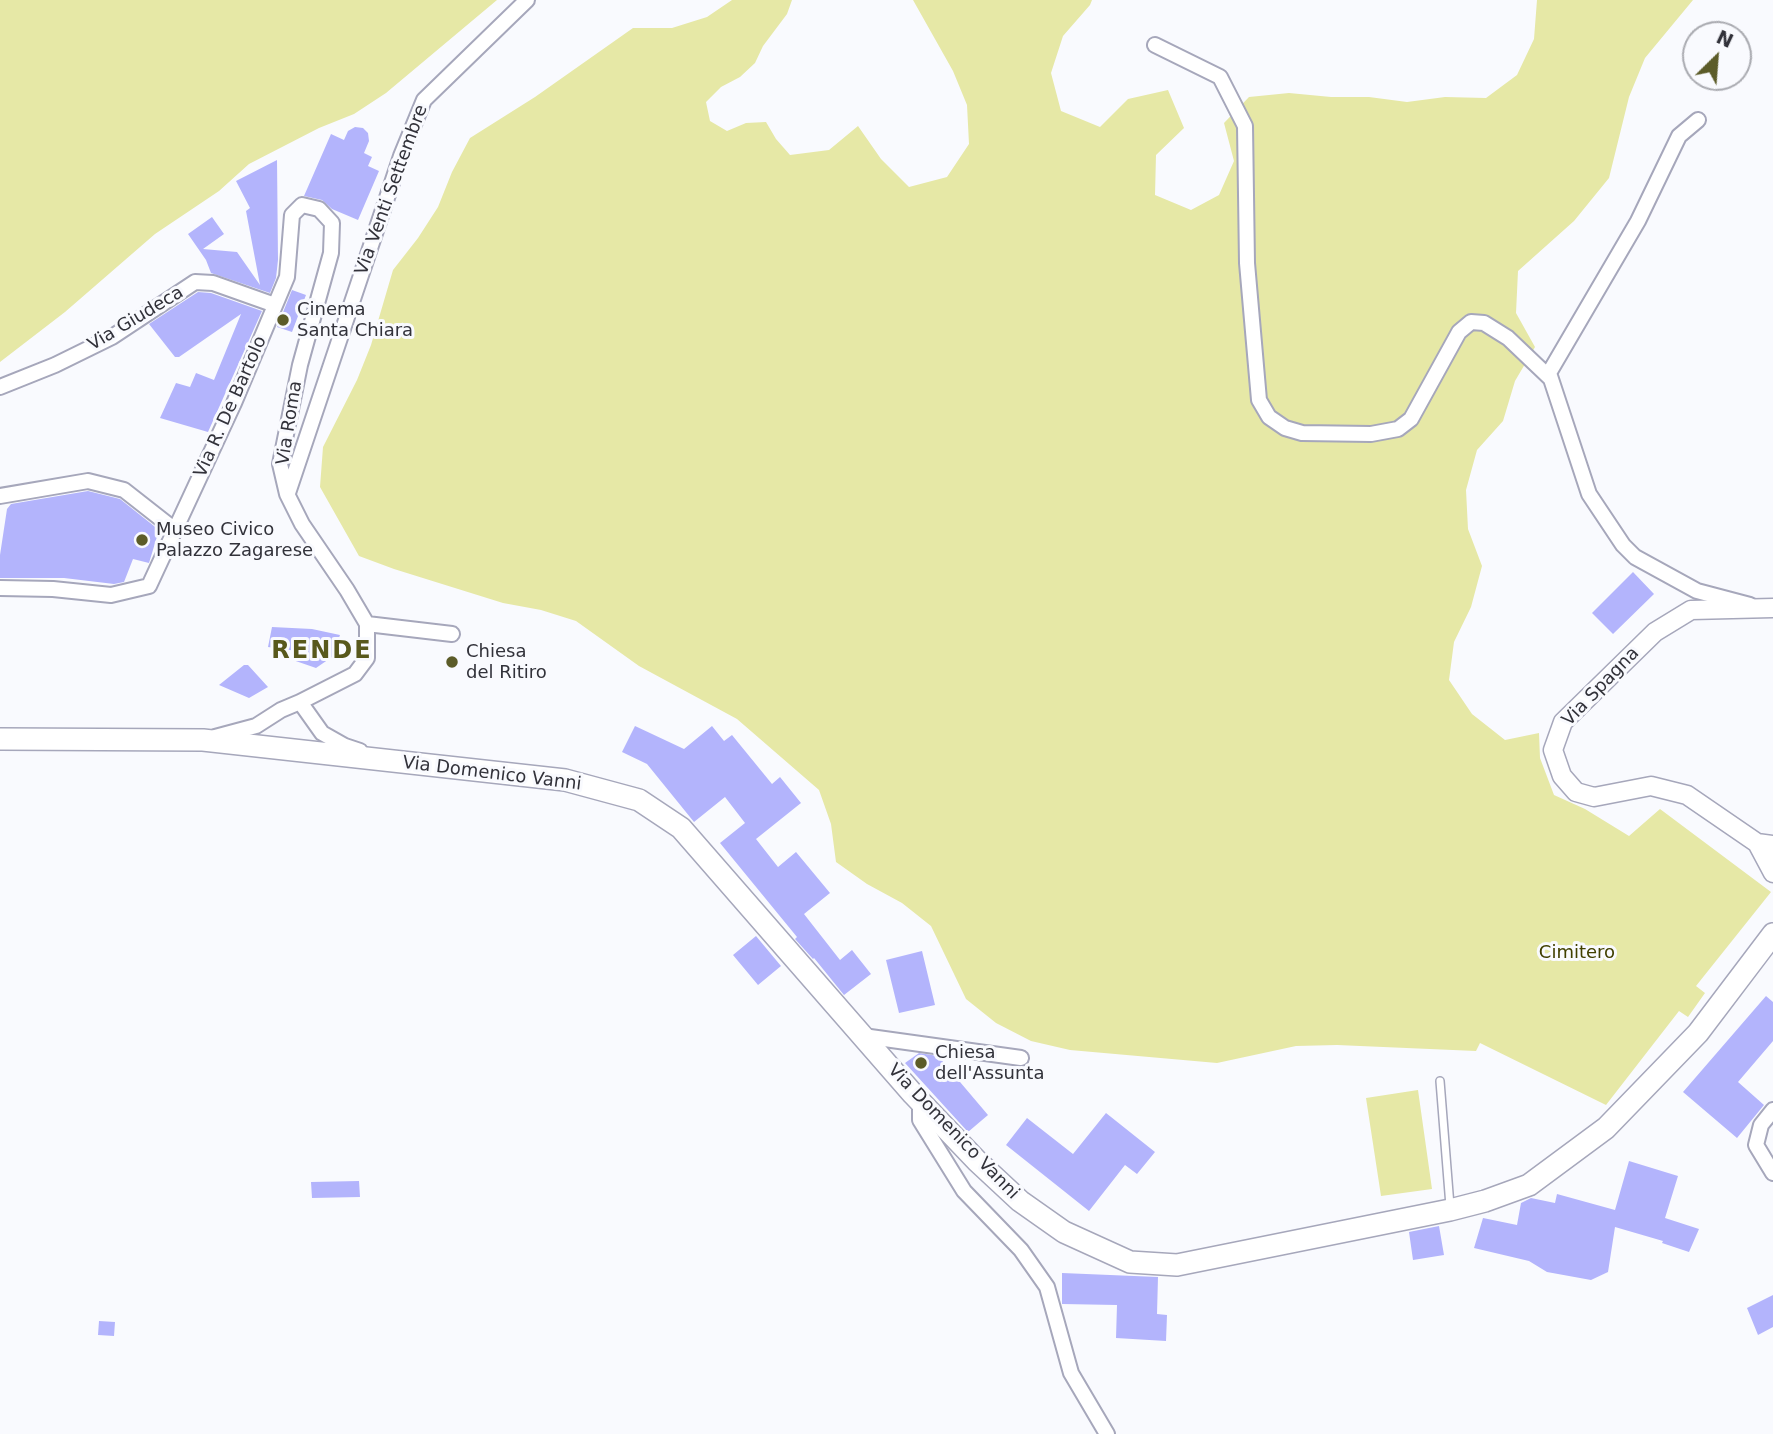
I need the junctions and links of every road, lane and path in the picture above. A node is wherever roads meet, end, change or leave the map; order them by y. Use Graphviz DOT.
graph roads {
  1 [pos="527,0"];
  2 [pos="1155,45"];
  3 [pos="1698,120"];
  4 [pos="302,205"];
  5 [pos="275,305"];
  6 [pos="1550,379"];
  7 [pos="0,387"];
  8 [pos="287,494"];
  9 [pos="0,496"];
  10 [pos="175,530"];
  11 [pos="0,588"];
  12 [pos="1767,608"];
  13 [pos="367,624"];
  14 [pos="452,634"];
  15 [pos="300,702"];
  16 [pos="0,739"];
  17 [pos="203,740"];
  18 [pos="388,760"];
  19 [pos="1765,844"];
  20 [pos="1773,873"];
  21 [pos="1773,934"];
  22 [pos="863,1036"];
  23 [pos="1021,1058"];
  24 [pos="1440,1081"];
  25 [pos="919,1101"];
  26 [pos="1773,1110"];
  27 [pos="1773,1172"];
  28 [pos="1450,1210"];
  29 [pos="1107,1434"];
  1 -- 8 [label="street, Via Venti Settembre"];
  2 -- 6 [label="street"];
  3 -- 6 [label="street"];
  4 -- 5 [label="street, Via R. De Bartolo"];
  4 -- 8 [label="street, Via Roma"];
  5 -- 7 [label="street, Via Giudeca"];
  5 -- 10 [label="street, Via R. De Bartolo"];
  6 -- 12 [label="street"];
  8 -- 13 [label="street, Via Roma"];
  9 -- 10 [label="street"];
  10 -- 11 [label="street, Via R. De Bartolo"];
  12 -- 19 [label="street, Via Spagna"];
  13 -- 14 [label="street"];
  13 -- 15 [label="street"];
  15 -- 17 [label="street"];
  15 -- 18 [label="street"];
  16 -- 17 [label="main road, Via Domenico Vanni"];
  17 -- 18 [label="main road, Via Domenico Vanni"];
  18 -- 22 [label="main road, Via Domenico Vanni"];
  19 -- 20 [label="street, Via Spagna"];
  21 -- 28 [label="main road, Via Domenico Vanni"];
  22 -- 23 [label="street"];
  22 -- 25 [label="main road, Via Domenico Vanni"];
  24 -- 28 [label="lane"];
  25 -- 28 [label="main road, Via Domenico Vanni"];
  25 -- 29 [label="street"];
  26 -- 27 [label="street"];
}
